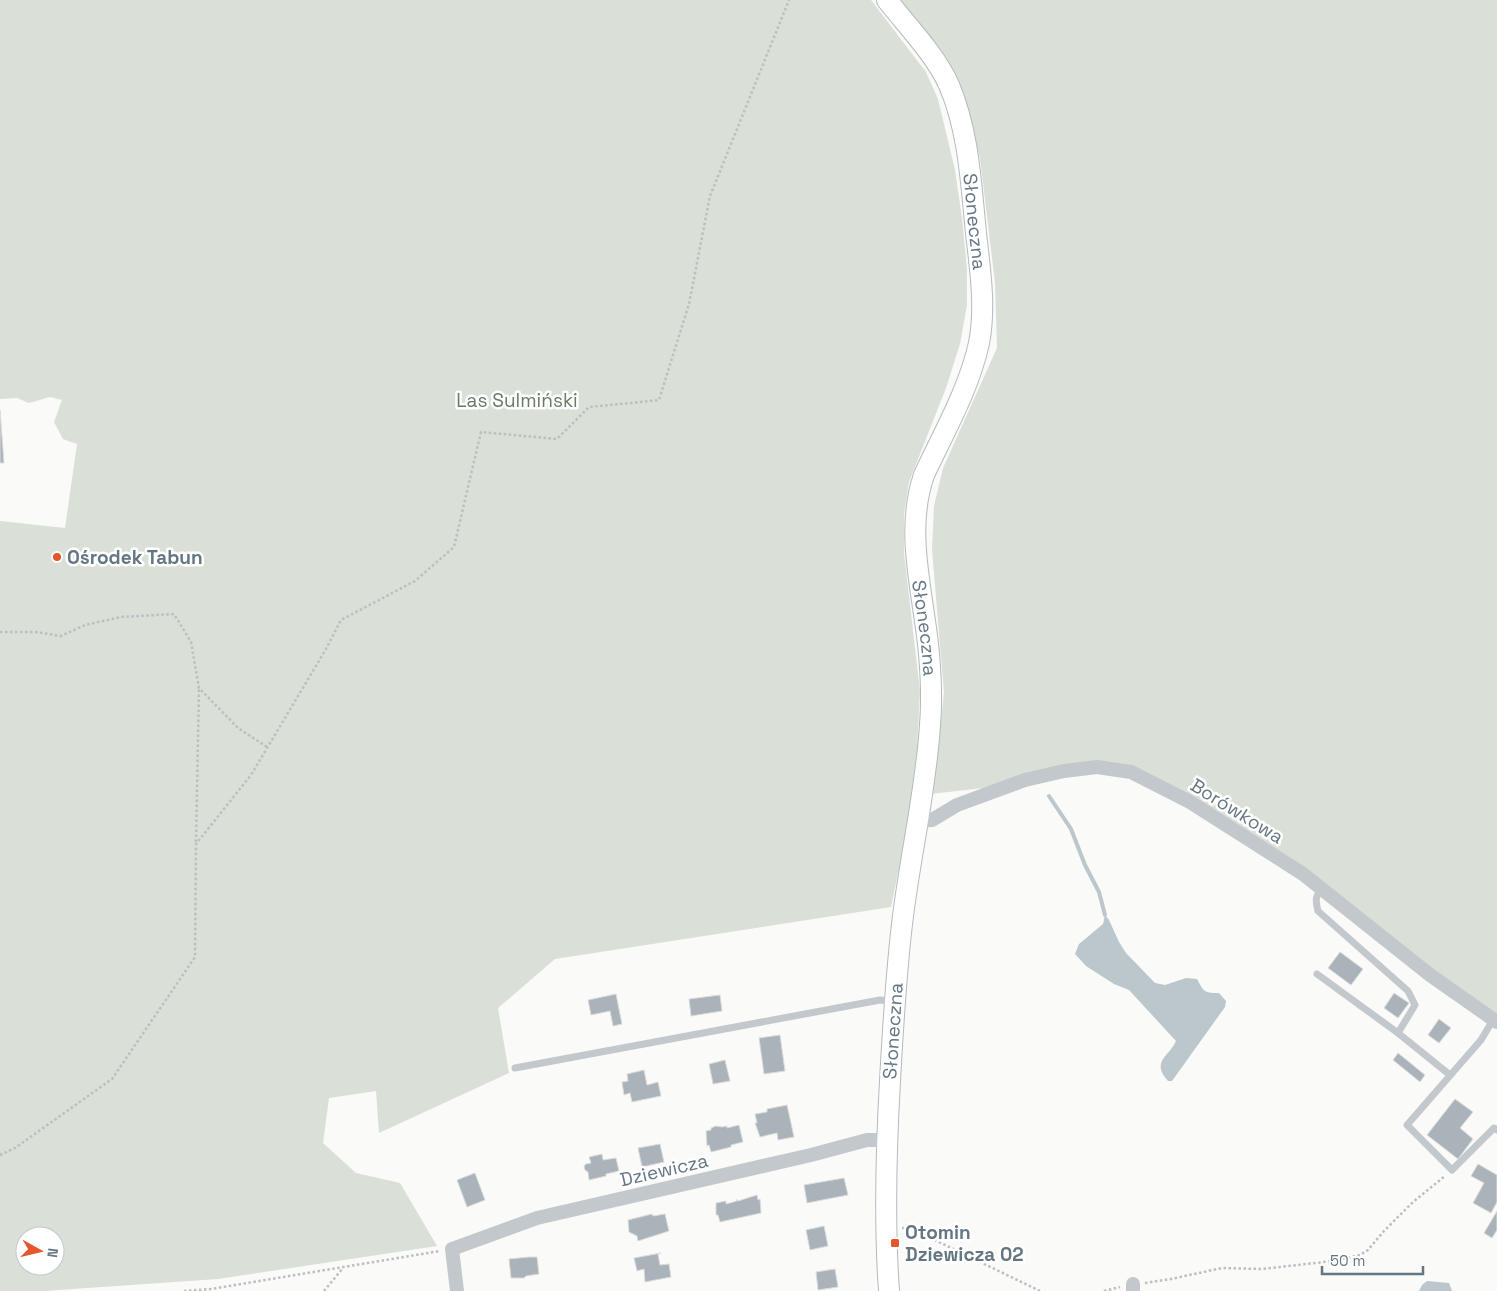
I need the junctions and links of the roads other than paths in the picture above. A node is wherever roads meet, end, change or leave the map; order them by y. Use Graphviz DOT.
graph roads {
  1 [pos="886,0"];
  2 [pos="917,821"];
  3 [pos="1322,889"];
  4 [pos="1318,974"];
  5 [pos="894,1001"];
  6 [pos="1495,1021"];
  7 [pos="1398,1033"];
  8 [pos="514,1068"];
  9 [pos="1450,1075"];
  10 [pos="1497,1130"];
  11 [pos="887,1140"];
  12 [pos="457,1291"];
  13 [pos="889,1291"];
  1 -- 2 [label="street, Słoneczna"];
  2 -- 3 [label="street, Borówkowa"];
  2 -- 5 [label="street, Słoneczna"];
  3 -- 6 [label="street, Borówkowa"];
  3 -- 7 [label="lane"];
  4 -- 7 [label="lane"];
  5 -- 8 [label="lane"];
  5 -- 11 [label="street, Słoneczna"];
  6 -- 9 [label="lane"];
  7 -- 9 [label="lane"];
  9 -- 10 [label="lane"];
  11 -- 12 [label="street, Dziewicza"];
  11 -- 13 [label="street, Słoneczna"];
}
